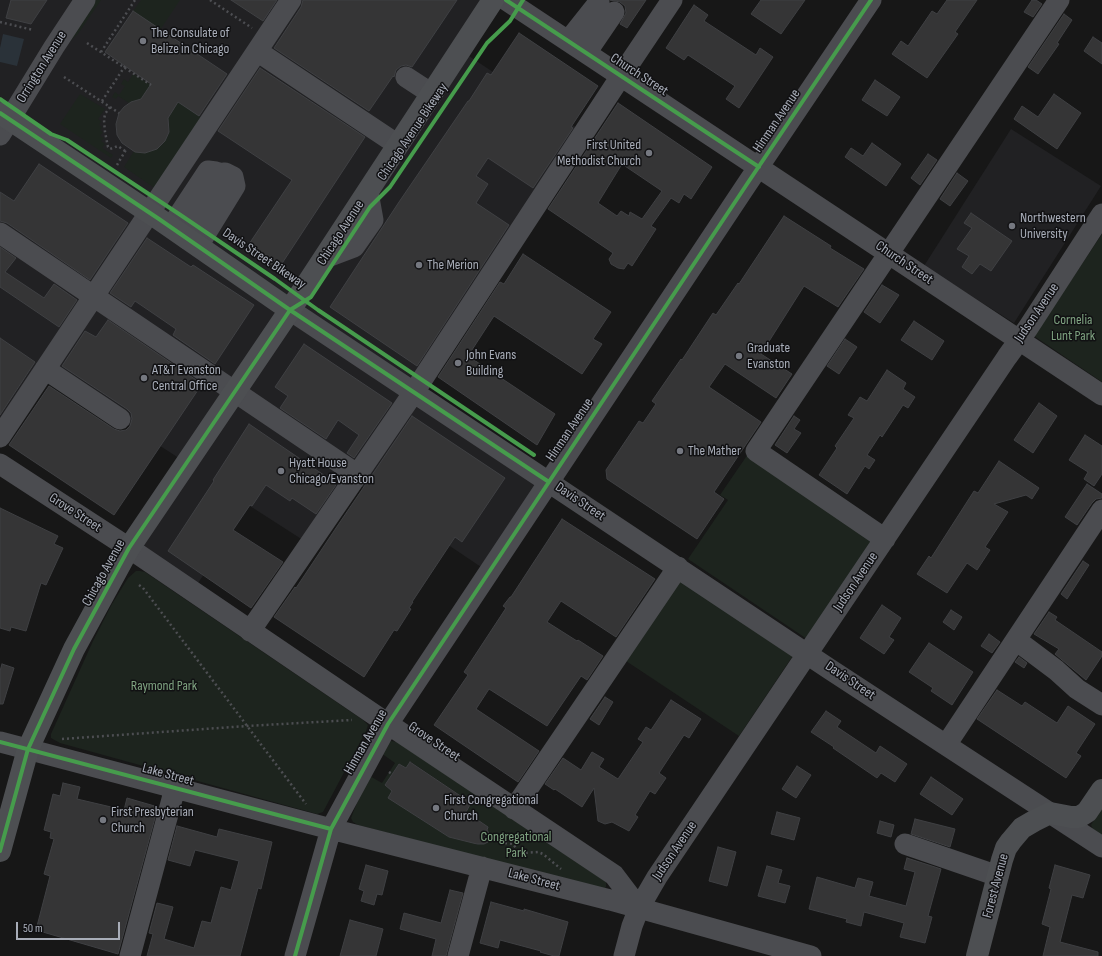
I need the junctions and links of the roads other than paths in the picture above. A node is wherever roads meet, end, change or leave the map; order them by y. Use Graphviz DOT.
graph roads {
  1 [pos="85,0"];
  2 [pos="291,0"];
  3 [pos="493,0"];
  4 [pos="506,0"];
  5 [pos="672,0"];
  6 [pos="871,0"];
  7 [pos="1059,0"];
  8 [pos="568,41"];
  9 [pos="261,44"];
  10 [pos="586,53"];
  11 [pos="621,76"];
  12 [pos="406,77"];
  13 [pos="432,94"];
  14 [pos="3,122"];
  15 [pos="398,145"];
  16 [pos="759,167"];
  17 [pos="1102,214"];
  18 [pos="171,228"];
  19 [pos="0,232"];
  20 [pos="888,253"];
  21 [pos="94,296"];
  22 [pos="290,310"];
  23 [pos="1019,339"];
  24 [pos="45,369"];
  25 [pos="236,391"];
  26 [pos="414,392"];
  27 [pos="1102,395"];
  28 [pos="120,419"];
  29 [pos="0,437"];
  30 [pos="0,464"];
  31 [pos="358,474"];
  32 [pos="549,482"];
  33 [pos="1102,510"];
  34 [pos="885,539"];
  35 [pos="129,548"];
  36 [pos="678,567"];
  37 [pos="250,631"];
  38 [pos="1016,640"];
  39 [pos="807,653"];
  40 [pos="1102,705"];
  41 [pos="388,724"];
  42 [pos="0,742"];
  43 [pos="946,745"];
  44 [pos="28,750"];
  45 [pos="175,788"];
  46 [pos="1102,790"];
  47 [pos="514,809"];
  48 [pos="1050,813"];
  49 [pos="330,829"];
  50 [pos="905,844"];
  51 [pos="1102,847"];
  52 [pos="0,851"];
  53 [pos="482,867"];
  54 [pos="998,876"];
  55 [pos="639,908"];
  56 [pos="804,955"];
  57 [pos="130,956"];
  58 [pos="295,956"];
  59 [pos="458,956"];
  60 [pos="624,956"];
  61 [pos="977,956"];
  1 -- 14 [label="street, Orrington Avenue"];
  2 -- 9 [label="street"];
  3 -- 13 [label="main road, Chicago Avenue"];
  4 -- 8 [label="street, Church Street"];
  5 -- 11 [label="street"];
  6 -- 16 [label="street, Hinman Avenue"];
  7 -- 20 [label="street"];
  8 -- 10 [label="street, Church Street"];
  8 -- 10 [label="street"];
  9 -- 15 [label="street"];
  9 -- 18 [label="street"];
  10 -- 11 [label="street, Church Street"];
  11 -- 16 [label="street, Church Street"];
  11 -- 26 [label="street"];
  12 -- 13 [label="street"];
  13 -- 15 [label="main road, Chicago Avenue"];
  14 -- 18 [label="main road, Davis Street"];
  15 -- 22 [label="main road, Chicago Avenue"];
  16 -- 20 [label="street, Church Street"];
  16 -- 32 [label="street, Hinman Avenue"];
  17 -- 23 [label="street, Judson Avenue"];
  18 -- 18 [label="street"];
  18 -- 21 [label="street"];
  18 -- 22 [label="main road, Davis Street"];
  19 -- 21 [label="street"];
  20 -- 23 [label="street, Church Street"];
  20 -- 34 [label="street"];
  21 -- 24 [label="street"];
  21 -- 25 [label="street"];
  22 -- 25 [label="main road, Chicago Avenue"];
  22 -- 26 [label="street, Davis Street"];
  23 -- 27 [label="street, Church Street"];
  23 -- 34 [label="street, Judson Avenue"];
  24 -- 28 [label="street"];
  24 -- 29 [label="street"];
  25 -- 31 [label="street"];
  25 -- 35 [label="main road, Chicago Avenue"];
  26 -- 31 [label="street"];
  26 -- 32 [label="street, Davis Street"];
  30 -- 35 [label="street, Grove Street"];
  31 -- 37 [label="street"];
  32 -- 36 [label="street, Davis Street"];
  32 -- 41 [label="street, Hinman Avenue"];
  33 -- 38 [label="street"];
  34 -- 39 [label="street, Judson Avenue"];
  35 -- 37 [label="street, Grove Street"];
  35 -- 44 [label="main road, Chicago Avenue"];
  36 -- 39 [label="street, Davis Street"];
  36 -- 47 [label="street"];
  37 -- 41 [label="street, Grove Street"];
  38 -- 40 [label="street"];
  38 -- 43 [label="street"];
  39 -- 43 [label="street, Davis Street"];
  39 -- 55 [label="street, Judson Avenue"];
  41 -- 47 [label="street, Grove Street"];
  41 -- 49 [label="street, Hinman Avenue"];
  42 -- 44 [label="street, Lake Street"];
  43 -- 48 [label="street, Davis Street"];
  44 -- 45 [label="street, Lake Street"];
  44 -- 52 [label="main road, Chicago Avenue"];
  45 -- 49 [label="street, Lake Street"];
  45 -- 57 [label="street"];
  46 -- 48 [label="main road"];
  47 -- 55 [label="street, Grove Street"];
  48 -- 51 [label="street, Davis Street"];
  48 -- 54 [label="main road, Forest Avenue"];
  49 -- 53 [label="street, Lake Street"];
  49 -- 58 [label="street, Hinman Avenue"];
  50 -- 54 [label="street"];
  53 -- 55 [label="street, Lake Street"];
  53 -- 59 [label="street"];
  54 -- 61 [label="main road, Forest Avenue"];
  55 -- 56 [label="street, Lake Street"];
  55 -- 60 [label="street, Judson Avenue"];
}
